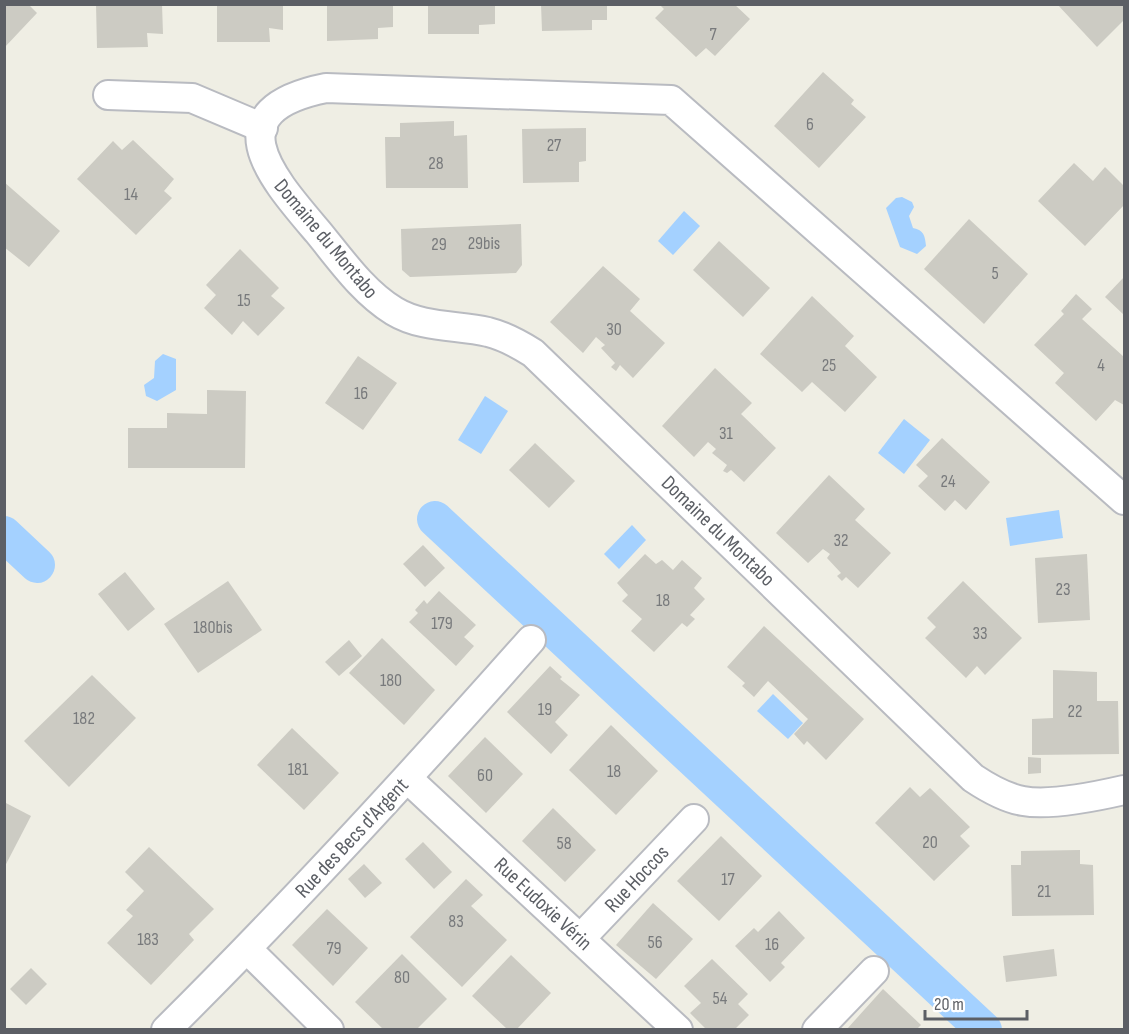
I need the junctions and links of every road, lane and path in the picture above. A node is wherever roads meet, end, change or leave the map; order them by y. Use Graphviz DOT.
graph roads {
  1 [pos="108,95"];
  2 [pos="263,128"];
  3 [pos="1125,500"];
  4 [pos="531,640"];
  5 [pos="408,779"];
  6 [pos="1125,790"];
  7 [pos="694,819"];
  8 [pos="580,939"];
  9 [pos="247,949"];
  10 [pos="874,971"];
  11 [pos="166,1029"];
  12 [pos="329,1029"];
  13 [pos="678,1029"];
  14 [pos="817,1029"];
  1 -- 2 [label="street"];
  2 -- 3 [label="street"];
  2 -- 6 [label="street, Domaine du Montabo"];
  4 -- 5 [label="street, Rue des Becs d'Argent"];
  5 -- 8 [label="street, Rue Eudoxie Vérin"];
  5 -- 9 [label="street, Rue des Becs d'Argent"];
  7 -- 8 [label="street, Rue Hoccos"];
  8 -- 13 [label="street, Rue Eudoxie Vérin"];
  9 -- 11 [label="street, Rue des Becs d'Argent"];
  9 -- 12 [label="street"];
  10 -- 14 [label="street"];
}
